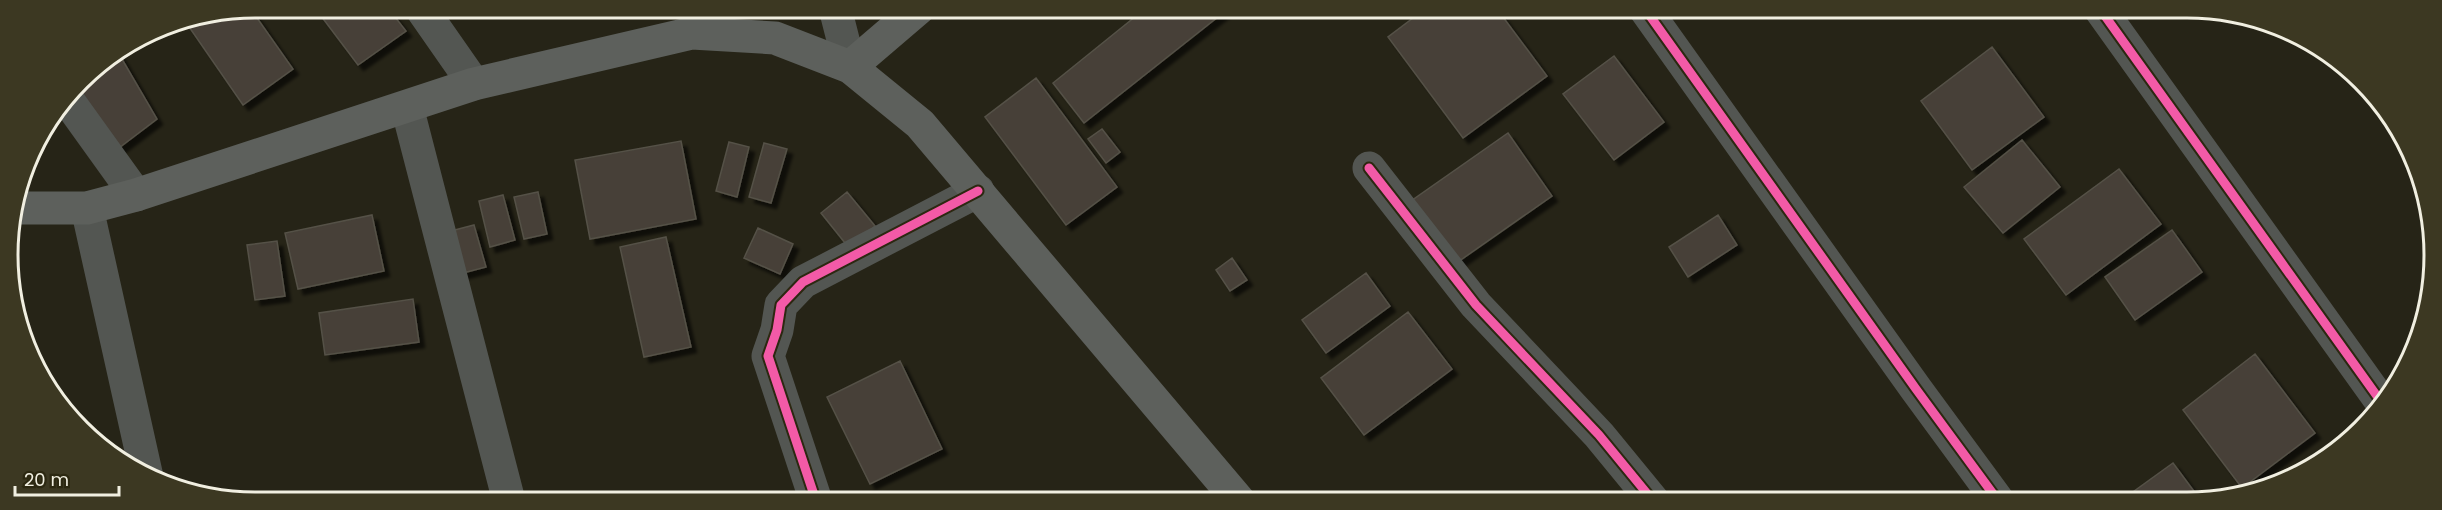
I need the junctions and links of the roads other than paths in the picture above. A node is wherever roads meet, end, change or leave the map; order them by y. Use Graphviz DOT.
graph roads {
  1 [pos="428,18"];
  2 [pos="838,18"];
  3 [pos="907,18"];
  4 [pos="1651,18"];
  5 [pos="2106,18"];
  6 [pos="850,67"];
  7 [pos="474,84"];
  8 [pos="72,105"];
  9 [pos="407,107"];
  10 [pos="1369,168"];
  11 [pos="978,191"];
  12 [pos="136,195"];
  13 [pos="23,208"];
  14 [pos="87,208"];
  15 [pos="2377,396"];
  16 [pos="144,465"];
  17 [pos="507,492"];
  18 [pos="813,492"];
  19 [pos="1231,492"];
  20 [pos="1646,492"];
  21 [pos="1992,492"];
  1 -- 7 [label="street"];
  2 -- 6 [label="street"];
  3 -- 6 [label="main road"];
  4 -- 21 [label="street"];
  5 -- 15 [label="street"];
  6 -- 7 [label="main road"];
  6 -- 11 [label="main road"];
  7 -- 9 [label="main road"];
  8 -- 12 [label="street"];
  9 -- 12 [label="main road"];
  9 -- 17 [label="street"];
  10 -- 20 [label="street"];
  11 -- 18 [label="street"];
  11 -- 19 [label="main road"];
  12 -- 14 [label="main road"];
  13 -- 14 [label="main road"];
  14 -- 16 [label="street"];
}
